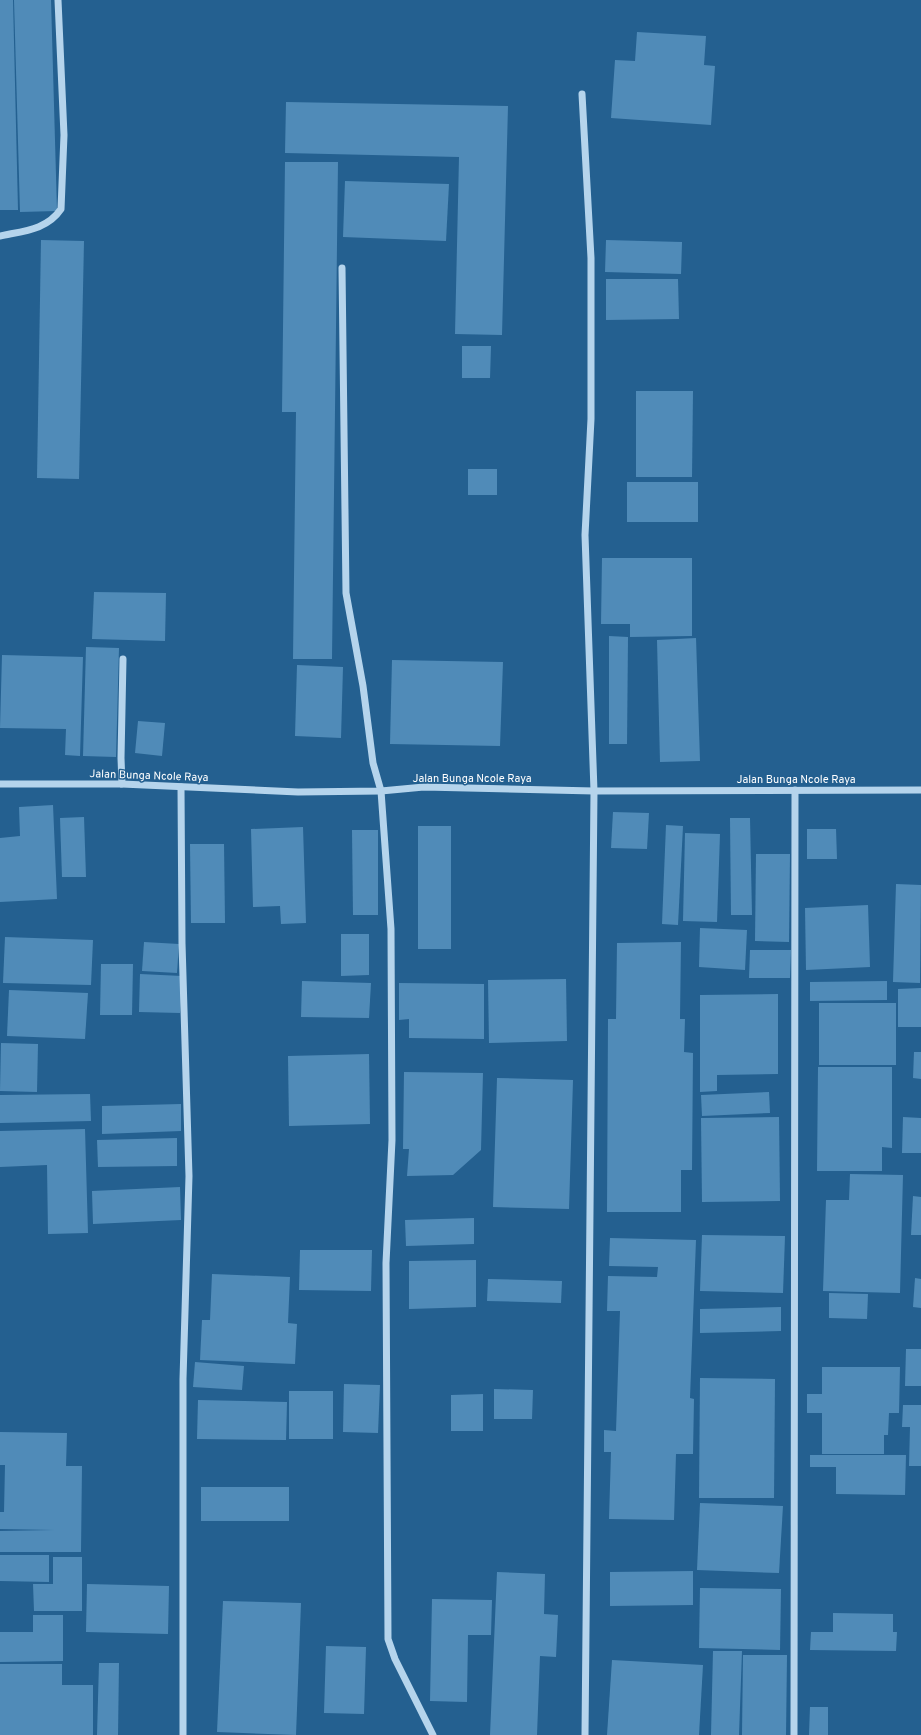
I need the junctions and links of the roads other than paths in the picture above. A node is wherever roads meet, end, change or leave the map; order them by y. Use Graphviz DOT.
graph roads {
  1 [pos="58,0"];
  2 [pos="582,94"];
  3 [pos="0,236"];
  4 [pos="342,268"];
  5 [pos="123,659"];
  6 [pos="0,784"];
  7 [pos="122,784"];
  8 [pos="181,787"];
  9 [pos="795,790"];
  10 [pos="921,790"];
  11 [pos="381,791"];
  12 [pos="594,791"];
  13 [pos="183,1735"];
  14 [pos="432,1735"];
  15 [pos="585,1735"];
  16 [pos="794,1735"];
  1 -- 3 [label="street"];
  2 -- 12 [label="street"];
  4 -- 11 [label="street"];
  5 -- 7 [label="street"];
  6 -- 7 [label="street, Jalan Bunga Ncole Raya"];
  7 -- 8 [label="street, Jalan Bunga Ncole Raya"];
  8 -- 11 [label="street, Jalan Bunga Ncole Raya"];
  8 -- 13 [label="street"];
  9 -- 10 [label="street, Jalan Bunga Ncole Raya"];
  9 -- 12 [label="street, Jalan Bunga Ncole Raya"];
  9 -- 16 [label="street"];
  11 -- 12 [label="street, Jalan Bunga Ncole Raya"];
  11 -- 14 [label="street"];
  12 -- 15 [label="street"];
}
